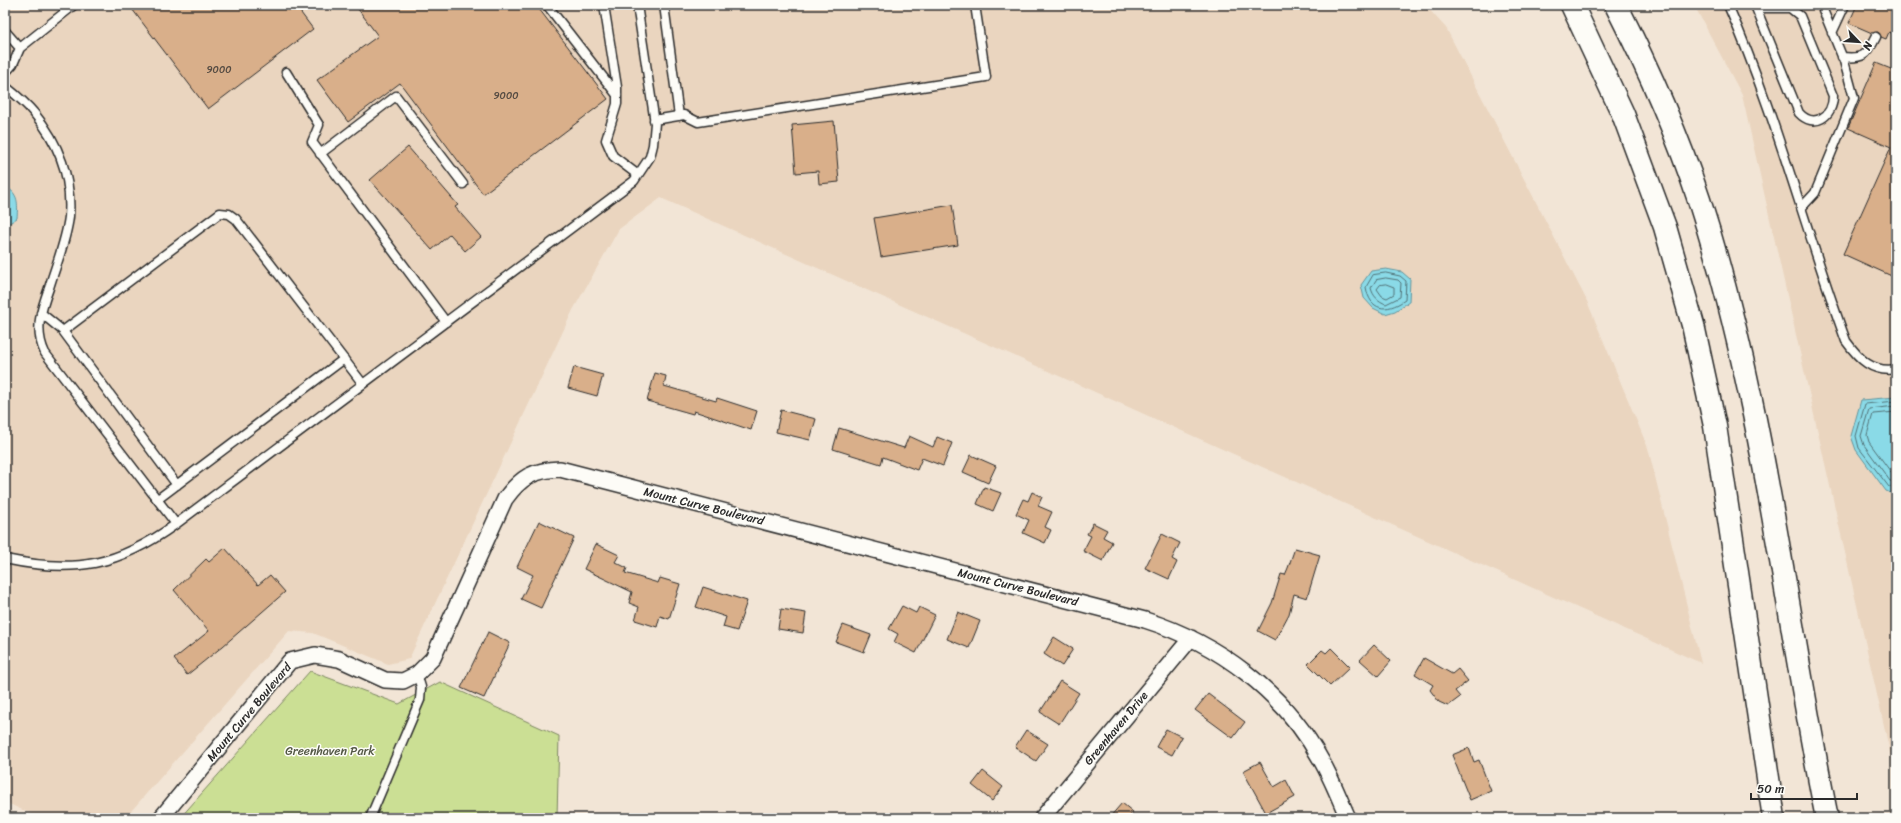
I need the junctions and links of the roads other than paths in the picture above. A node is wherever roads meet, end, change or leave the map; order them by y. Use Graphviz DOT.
graph roads {
  1 [pos="74,5"];
  2 [pos="547,5"];
  3 [pos="604,5"];
  4 [pos="637,5"];
  5 [pos="664,5"];
  6 [pos="975,5"];
  7 [pos="1572,5"];
  8 [pos="1616,5"];
  9 [pos="1728,5"];
  10 [pos="1821,5"];
  11 [pos="1845,5"];
  12 [pos="1756,6"];
  13 [pos="5,30"];
  14 [pos="1832,33"];
  15 [pos="1876,37"];
  16 [pos="20,48"];
  17 [pos="1842,56"];
  18 [pos="5,72"];
  19 [pos="286,72"];
  20 [pos="5,86"];
  21 [pos="617,94"];
  22 [pos="679,116"];
  23 [pos="654,120"];
  24 [pos="320,154"];
  25 [pos="638,174"];
  26 [pos="463,184"];
  27 [pos="1802,207"];
  28 [pos="41,313"];
  29 [pos="446,322"];
  30 [pos="63,331"];
  31 [pos="344,359"];
  32 [pos="1896,369"];
  33 [pos="363,384"];
  34 [pos="177,485"];
  35 [pos="158,499"];
  36 [pos="176,524"];
  37 [pos="5,559"];
  38 [pos="1191,638"];
  39 [pos="417,674"];
  40 [pos="161,818"];
  41 [pos="370,818"];
  42 [pos="1042,818"];
  43 [pos="1348,818"];
  44 [pos="1774,818"];
  45 [pos="1827,818"];
  1 -- 16 [label="lane"];
  2 -- 21 [label="lane"];
  3 -- 21 [label="lane"];
  4 -- 23 [label="lane"];
  5 -- 22 [label="lane"];
  6 -- 22 [label="lane"];
  7 -- 44 [label="highway"];
  8 -- 45 [label="highway"];
  9 -- 27 [label="lane"];
  10 -- 14 [label="lane"];
  11 -- 14 [label="lane"];
  12 -- 12 [label="lane"];
  13 -- 16 [label="lane"];
  14 -- 17 [label="lane"];
  15 -- 17 [label="lane"];
  16 -- 18 [label="lane"];
  17 -- 27 [label="lane"];
  19 -- 24 [label="lane"];
  20 -- 28 [label="lane"];
  21 -- 25 [label="lane"];
  22 -- 23 [label="lane"];
  23 -- 25 [label="lane"];
  24 -- 26 [label="lane"];
  24 -- 29 [label="lane"];
  25 -- 29 [label="lane"];
  27 -- 32 [label="lane"];
  28 -- 30 [label="lane"];
  28 -- 35 [label="lane"];
  29 -- 33 [label="lane"];
  30 -- 31 [label="lane"];
  30 -- 34 [label="lane"];
  31 -- 33 [label="lane"];
  31 -- 34 [label="lane"];
  33 -- 36 [label="lane"];
  34 -- 35 [label="lane"];
  35 -- 36 [label="lane"];
  36 -- 37 [label="lane"];
  38 -- 39 [label="street, Mount Curve Boulevard"];
  38 -- 42 [label="street, Greenhaven Drive"];
  38 -- 43 [label="street, Mount Curve Boulevard"];
  39 -- 40 [label="street, Mount Curve Boulevard"];
  39 -- 41 [label="lane"];
}
